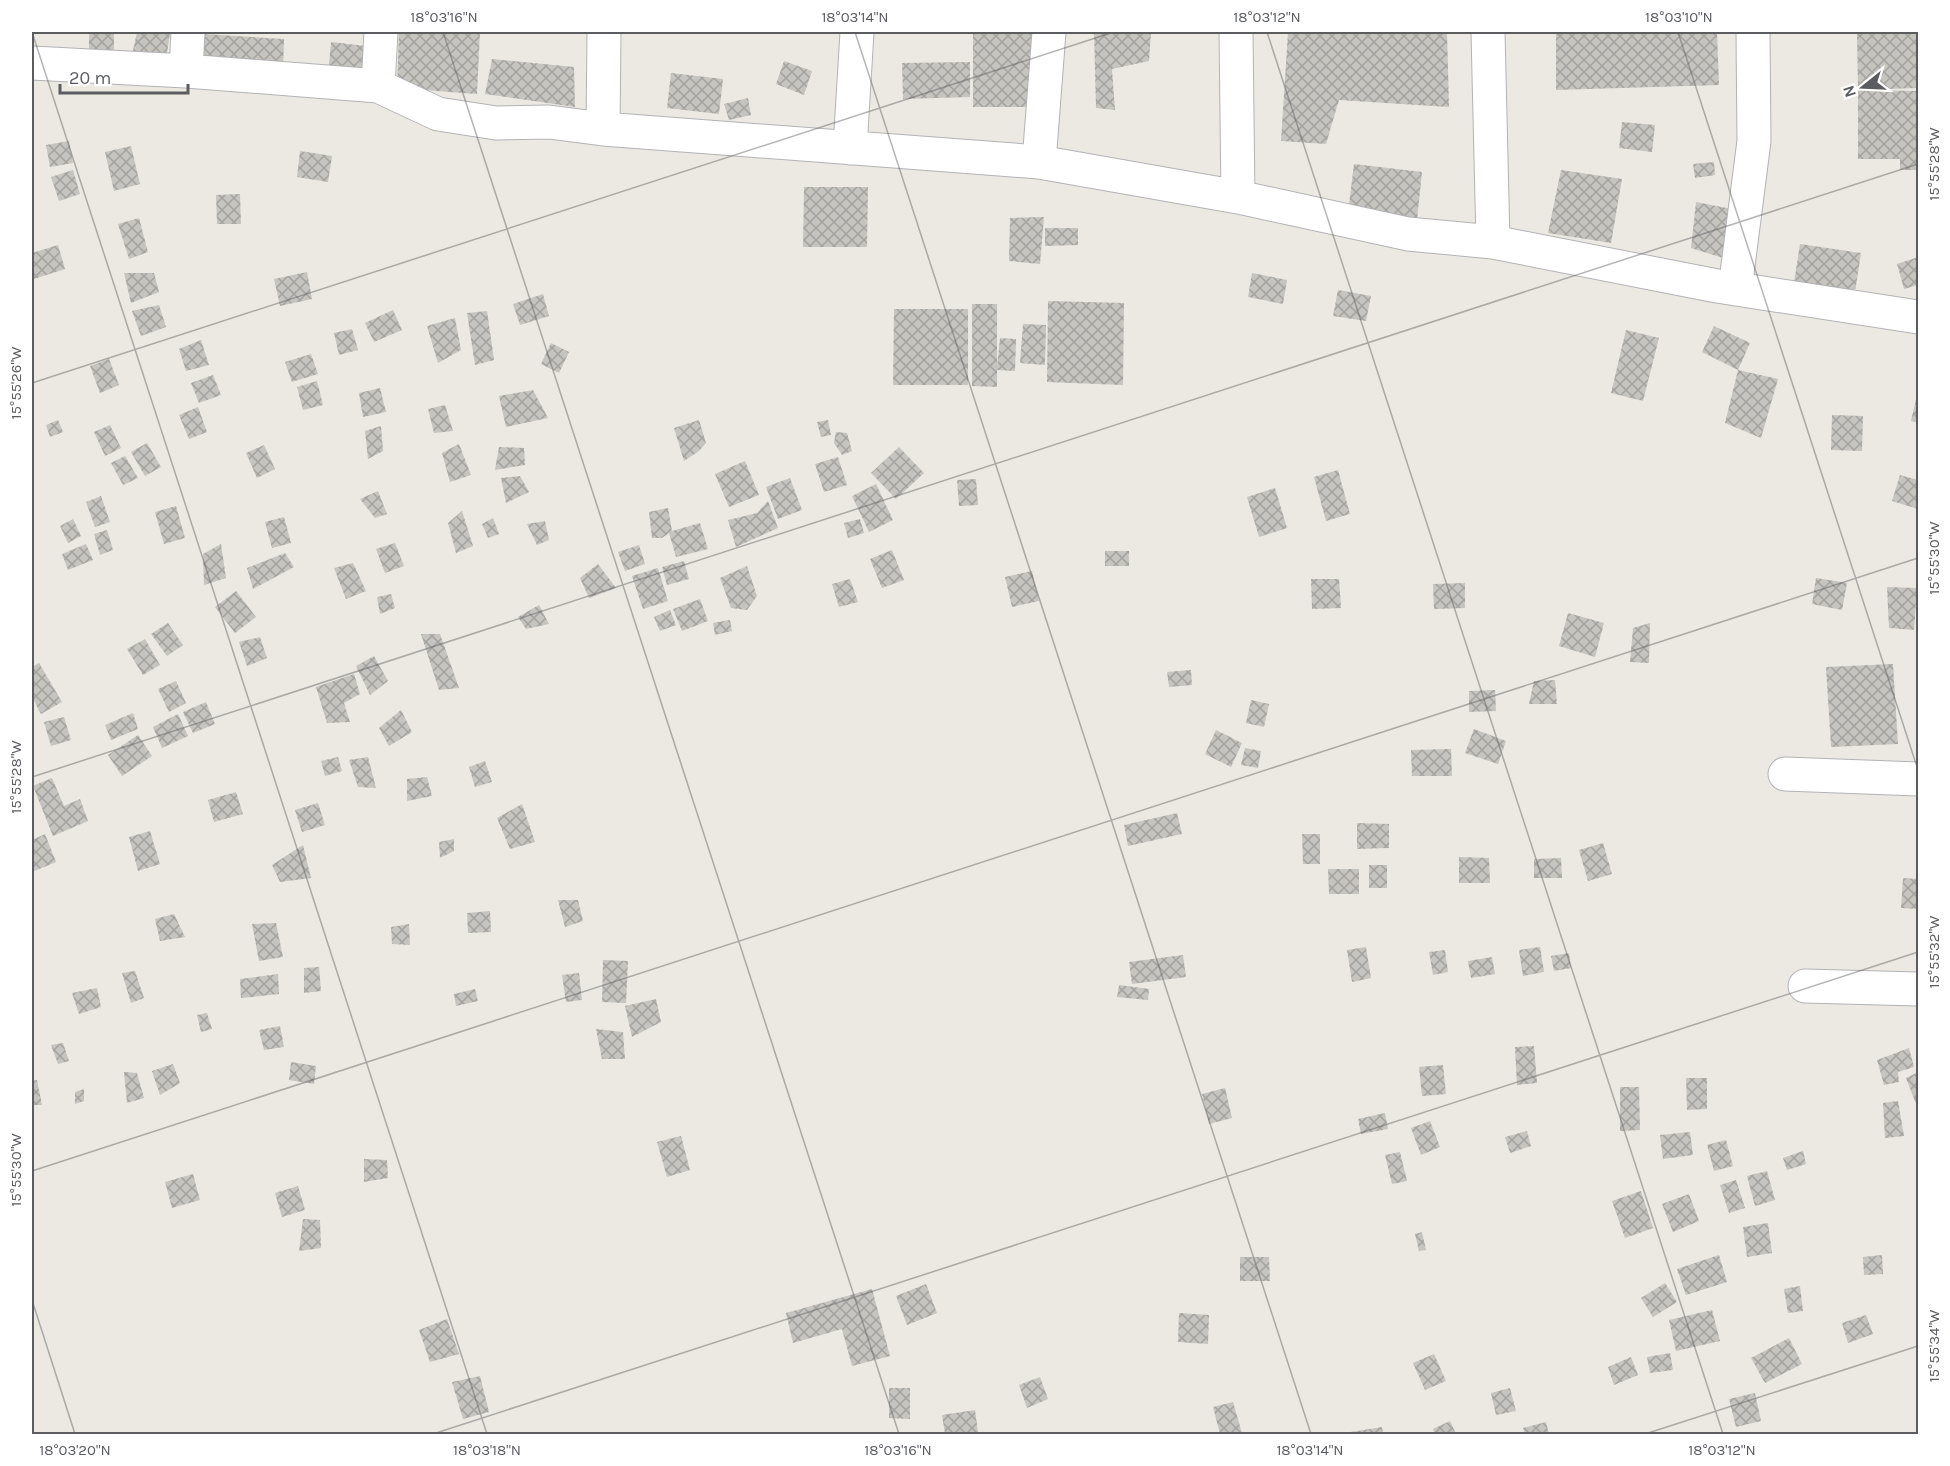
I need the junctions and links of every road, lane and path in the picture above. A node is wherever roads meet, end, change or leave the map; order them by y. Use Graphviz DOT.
graph roads {
  1 [pos="188,32"];
  2 [pos="381,32"];
  3 [pos="604,32"];
  4 [pos="856,32"];
  5 [pos="1049,32"];
  6 [pos="1236,32"];
  7 [pos="1488,32"];
  8 [pos="1753,32"];
  9 [pos="32,63"];
  10 [pos="186,71"];
  11 [pos="378,86"];
  12 [pos="603,129"];
  13 [pos="850,148"];
  14 [pos="1039,162"];
  15 [pos="1238,197"];
  16 [pos="1493,242"];
  17 [pos="1735,289"];
  18 [pos="1918,317"];
  19 [pos="1785,774"];
  20 [pos="1918,778"];
  21 [pos="1805,986"];
  22 [pos="1918,989"];
  1 -- 10 [label="street"];
  2 -- 11 [label="street"];
  3 -- 12 [label="street"];
  4 -- 13 [label="street"];
  5 -- 14 [label="street"];
  6 -- 15 [label="street"];
  7 -- 16 [label="street"];
  8 -- 17 [label="street"];
  9 -- 10 [label="street"];
  10 -- 11 [label="street"];
  11 -- 12 [label="street"];
  12 -- 13 [label="street"];
  13 -- 14 [label="street"];
  14 -- 15 [label="street"];
  15 -- 16 [label="street"];
  16 -- 17 [label="street"];
  17 -- 18 [label="street"];
  19 -- 20 [label="street"];
  21 -- 22 [label="street"];
}
